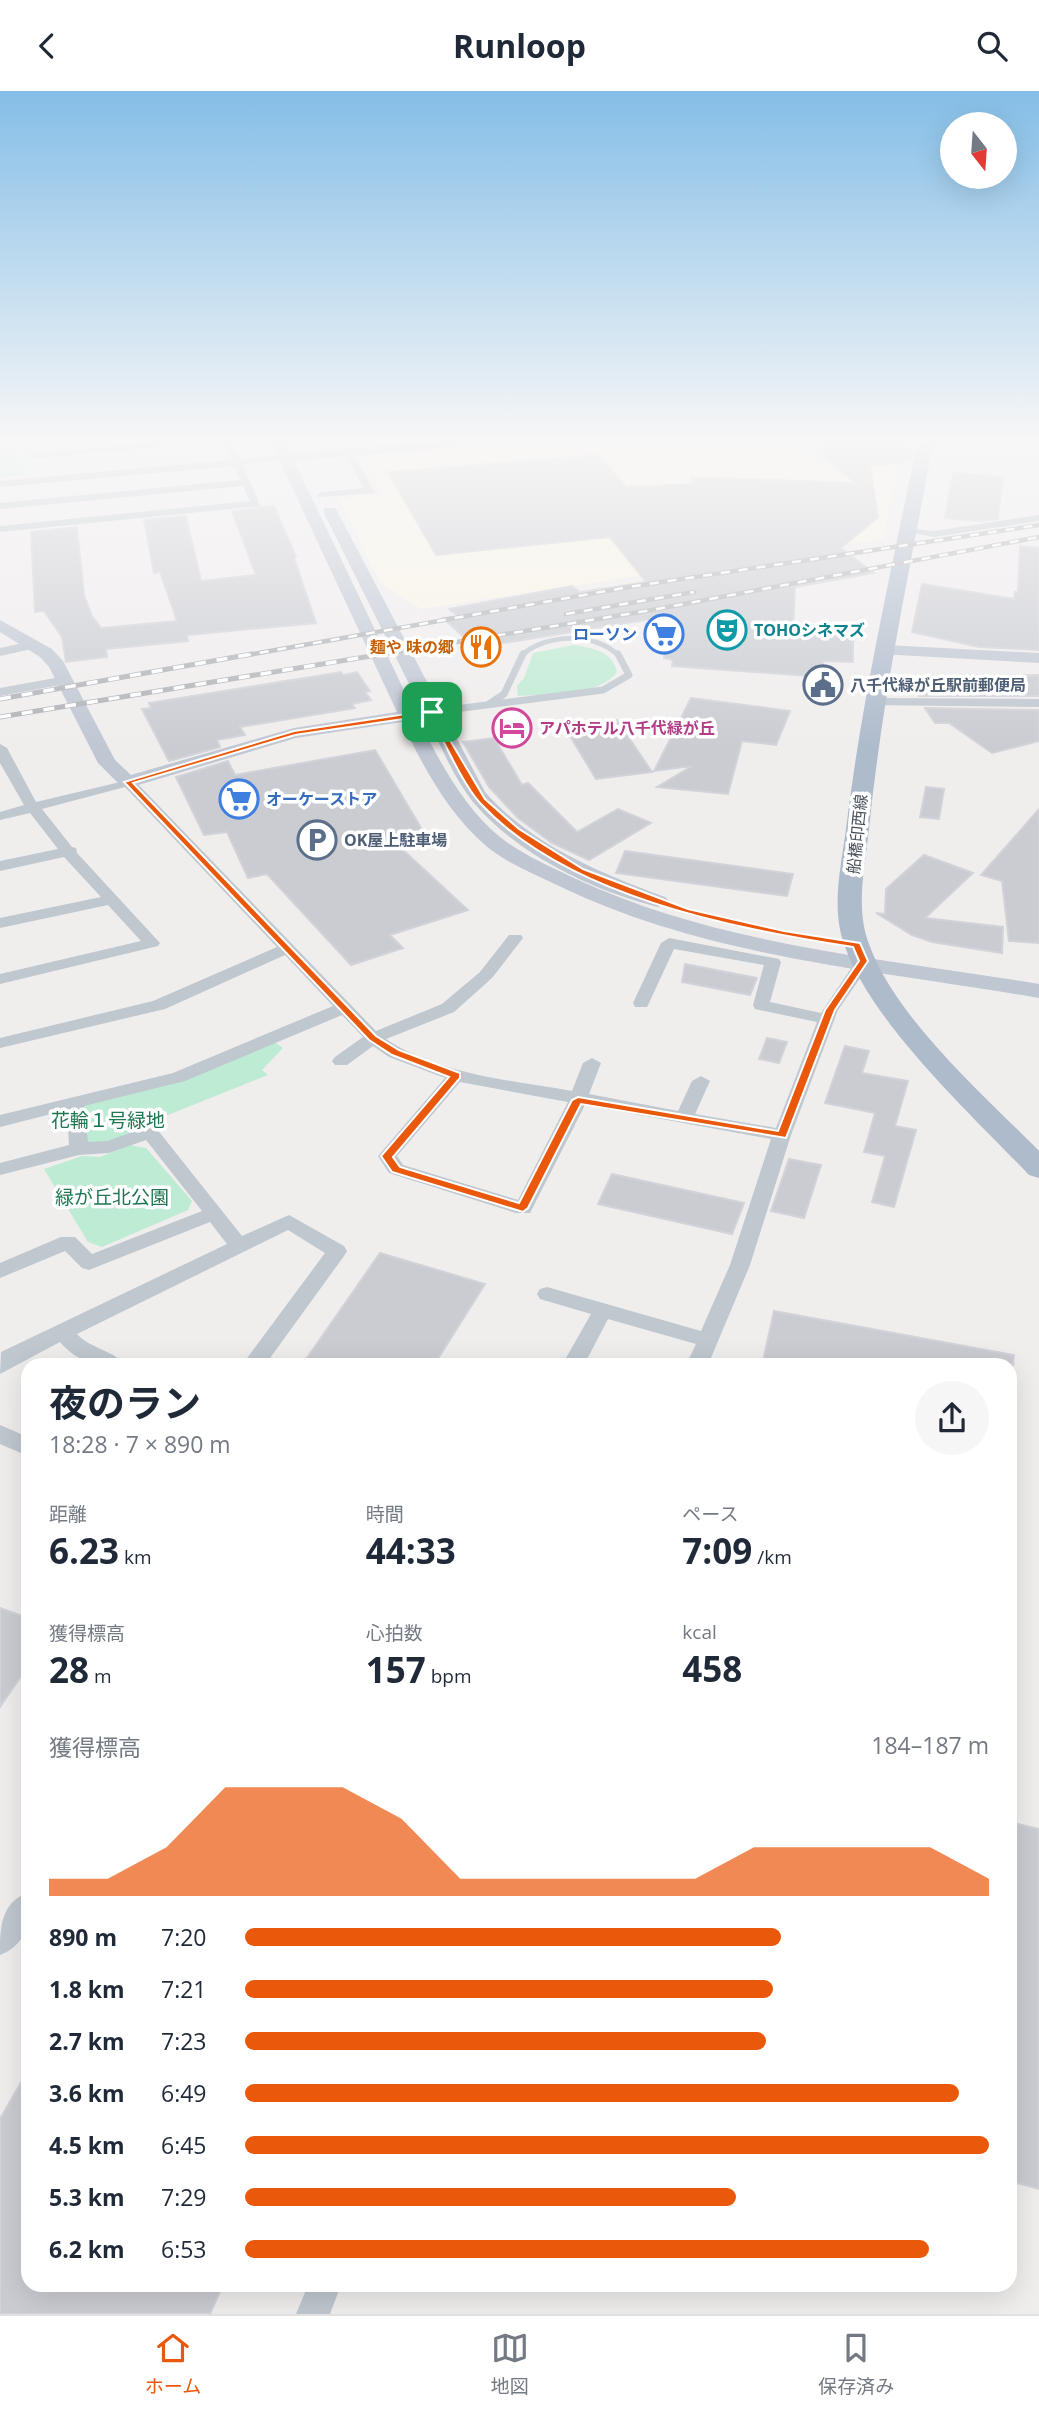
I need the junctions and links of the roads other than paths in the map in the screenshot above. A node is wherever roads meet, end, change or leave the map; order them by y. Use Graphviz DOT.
graph roads {
  1 [pos="331,542"];
  2 [pos="346,542"];
  3 [pos="906,542"];
  4 [pos="0,625"];
  5 [pos="32,645"];
  6 [pos="886,650"];
  7 [pos="0,652"];
  8 [pos="1039,658"];
  9 [pos="66,680"];
  10 [pos="0,692"];
  11 [pos="874,702"];
  12 [pos="1039,703"];
  13 [pos="489,704"];
  14 [pos="432,712"];
  15 [pos="406,715"];
  16 [pos="0,748"];
  17 [pos="4,769"];
  18 [pos="128,782"];
  19 [pos="33,807"];
  20 [pos="0,816"];
  21 [pos="71,851"];
  22 [pos="0,866"];
  23 [pos="113,899"];
  24 [pos="0,923"];
  25 [pos="516,939"];
  26 [pos="288,948"];
  27 [pos="860,953"];
  28 [pos="1039,975"];
  29 [pos="0,979"];
  30 [pos="1039,991"];
  31 [pos="641,1003"];
  32 [pos="344,1008"];
  33 [pos="827,1019"];
  34 [pos="373,1038"];
  35 [pos="0,1042"];
  36 [pos="341,1061"];
  37 [pos="592,1063"];
  38 [pos="456,1076"];
  39 [pos="701,1081"];
  40 [pos="578,1100"];
  41 [pos="75,1103"];
  42 [pos="684,1118"];
  43 [pos="0,1121"];
  44 [pos="782,1135"];
  45 [pos="79,1149"];
  46 [pos="1039,1168"];
  47 [pos="0,1169"];
  48 [pos="214,1213"];
  49 [pos="240,1247"];
  50 [pos="0,1271"];
  51 [pos="547,1294"];
  52 [pos="603,1310"];
  53 [pos="63,1332"];
  54 [pos="708,1340"];
  55 [pos="98,1358"];
  56 [pos="258,1358"];
  57 [pos="577,1358"];
  58 [pos="700,1358"];
  59 [pos="0,1366"];
  60 [pos="0,1434"];
  61 [pos="21,1444"];
  62 [pos="21,1915"];
  63 [pos="0,1941"];
  64 [pos="322,2292"];
  65 [pos="313,2314"];
  1 -- 15 [label="street"];
  2 -- 14 [label="street"];
  3 -- 6 [label="main road, 船橋印西線"];
  4 -- 5 [label="street"];
  5 -- 7 [label="street"];
  5 -- 9 [label="street"];
  6 -- 8 [label="street"];
  6 -- 11 [label="main road, 船橋印西線"];
  9 -- 10 [label="street"];
  9 -- 18 [label="street"];
  11 -- 12 [label="street"];
  11 -- 27 [label="main road, 船橋印西線"];
  13 -- 13 [label="lane"];
  13 -- 14 [label="lane"];
  14 -- 15 [label="street"];
  14 -- 27 [label="street"];
  15 -- 18 [label="street"];
  15 -- 27 [label="street"];
  16 -- 17 [label="street"];
  17 -- 19 [label="street"];
  18 -- 19 [label="street"];
  18 -- 26 [label="street"];
  19 -- 20 [label="street"];
  19 -- 21 [label="street"];
  21 -- 22 [label="street"];
  21 -- 23 [label="street"];
  23 -- 24 [label="street"];
  23 -- 29 [label="street"];
  25 -- 34 [label="street"];
  26 -- 32 [label="street"];
  26 -- 35 [label="street"];
  27 -- 28 [label="street"];
  27 -- 30 [label="street"];
  27 -- 33 [label="street"];
  27 -- 46 [label="main road, 船橋印西線"];
  31 -- 33 [label="street"];
  32 -- 34 [label="street"];
  32 -- 41 [label="street"];
  33 -- 44 [label="street"];
  34 -- 36 [label="street"];
  34 -- 38 [label="street"];
  37 -- 40 [label="street"];
  38 -- 40 [label="street"];
  38 -- 40 [label="street"];
  39 -- 42 [label="street"];
  40 -- 42 [label="street"];
  41 -- 43 [label="street"];
  41 -- 45 [label="street"];
  42 -- 44 [label="street"];
  44 -- 54 [label="street"];
  45 -- 47 [label="street"];
  45 -- 48 [label="street"];
  48 -- 49 [label="street"];
  48 -- 50 [label="street"];
  49 -- 53 [label="street"];
  49 -- 56 [label="street"];
  51 -- 52 [label="street"];
  52 -- 54 [label="street"];
  52 -- 57 [label="street"];
  53 -- 55 [label="street"];
  53 -- 59 [label="street"];
  54 -- 58 [label="street"];
  60 -- 61 [label="street"];
  62 -- 63 [label="street"];
  64 -- 65 [label="street"];
}
